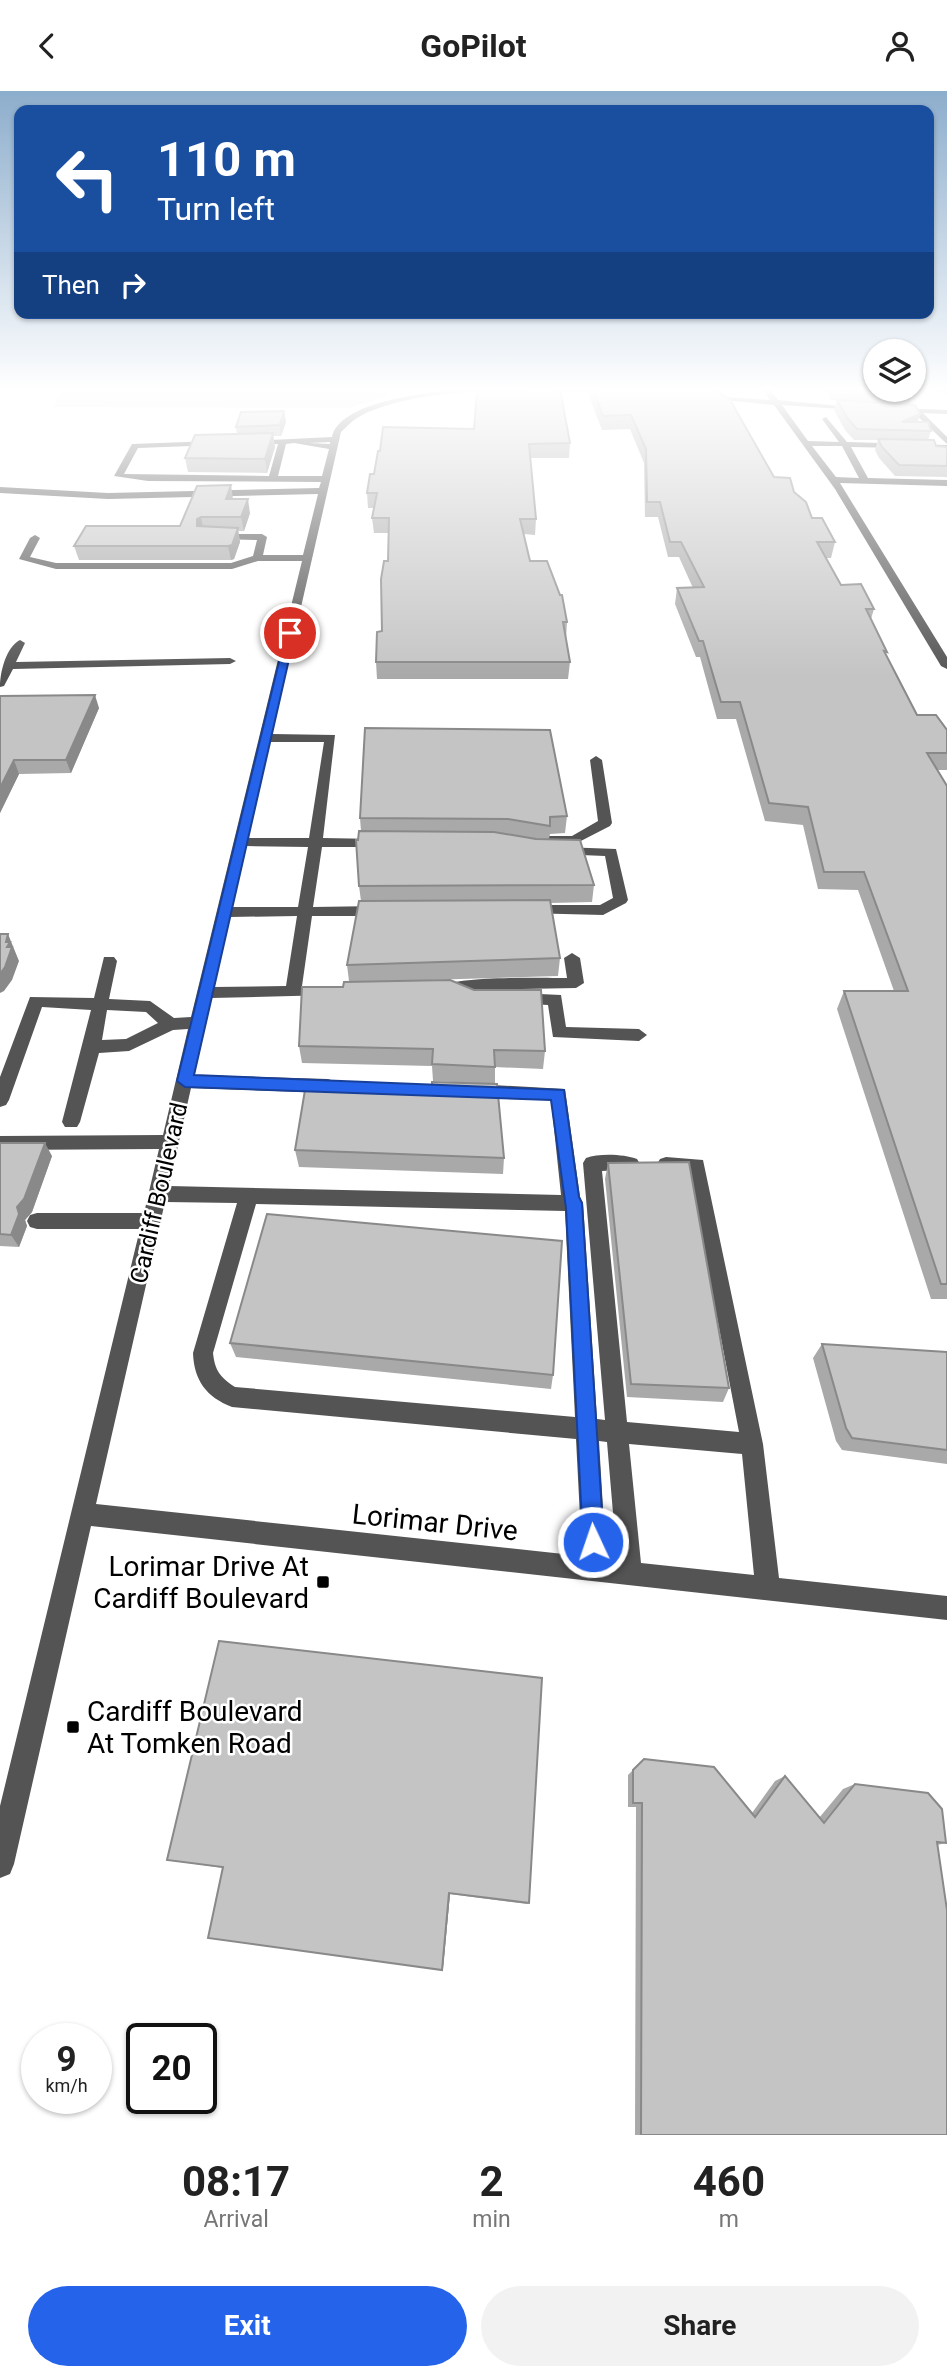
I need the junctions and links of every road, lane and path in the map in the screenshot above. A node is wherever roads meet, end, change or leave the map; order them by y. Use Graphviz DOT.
graph roads {
  1 [pos="319,484"];
  2 [pos="836,484"];
  3 [pos="324,485"];
  4 [pos="0,490"];
  5 [pos="205,537"];
  6 [pos="35,538"];
  7 [pos="257,558"];
  8 [pos="307,558"];
  9 [pos="20,643"];
  10 [pos="230,661"];
  11 [pos="9,666"];
  12 [pos="947,666"];
  13 [pos="0,684"];
  14 [pos="265,738"];
  15 [pos="596,760"];
  16 [pos="241,842"];
  17 [pos="314,843"];
  18 [pos="393,843"];
  19 [pos="508,910"];
  20 [pos="304,911"];
  21 [pos="399,911"];
  22 [pos="225,912"];
  23 [pos="572,958"];
  24 [pos="109,961"];
  25 [pos="453,989"];
  26 [pos="426,990"];
  27 [pos="346,991"];
  28 [pos="293,992"];
  29 [pos="206,993"];
  30 [pos="100,1005"];
  31 [pos="199,1023"];
  32 [pos="170,1024"];
  33 [pos="639,1035"];
  34 [pos="92,1047"];
  35 [pos="185,1081"];
  36 [pos="349,1087"];
  37 [pos="461,1091"];
  38 [pos="0,1100"];
  39 [pos="71,1122"];
  40 [pos="171,1142"];
  41 [pos="0,1143"];
  42 [pos="159,1194"];
  43 [pos="249,1196"];
  44 [pos="571,1202"];
  45 [pos="37,1221"];
  46 [pos="153,1221"];
  47 [pos="587,1431"];
  48 [pos="618,1434"];
  49 [pos="752,1444"];
  50 [pos="84,1514"];
  51 [pos="595,1570"];
  52 [pos="630,1574"];
  53 [pos="768,1589"];
  54 [pos="947,1608"];
  55 [pos="0,1864"];
  1 -- 3 [label="street"];
  2 -- 12 [label="street"];
  3 -- 4 [label="street"];
  3 -- 8 [label="street, Cardiff Boulevard"];
  5 -- 7 [label="street"];
  6 -- 7 [label="street"];
  7 -- 8 [label="street"];
  8 -- 14 [label="street, Cardiff Boulevard"];
  9 -- 11 [label="street"];
  10 -- 11 [label="street"];
  11 -- 13 [label="street"];
  14 -- 16 [label="street, Cardiff Boulevard"];
  14 -- 17 [label="street"];
  15 -- 19 [label="street"];
  16 -- 17 [label="street"];
  16 -- 22 [label="street, Cardiff Boulevard"];
  17 -- 18 [label="street"];
  17 -- 20 [label="street"];
  20 -- 21 [label="street"];
  20 -- 22 [label="street"];
  20 -- 28 [label="street"];
  22 -- 29 [label="street, Cardiff Boulevard"];
  23 -- 25 [label="street"];
  24 -- 30 [label="street"];
  25 -- 26 [label="street"];
  25 -- 33 [label="street"];
  27 -- 28 [label="street"];
  28 -- 29 [label="street"];
  29 -- 31 [label="street, Cardiff Boulevard"];
  30 -- 32 [label="street"];
  30 -- 34 [label="street"];
  30 -- 38 [label="street"];
  31 -- 32 [label="street"];
  31 -- 35 [label="street, Cardiff Boulevard"];
  32 -- 34 [label="street"];
  34 -- 39 [label="street"];
  35 -- 36 [label="street"];
  35 -- 40 [label="street, Cardiff Boulevard"];
  37 -- 44 [label="street"];
  40 -- 41 [label="street"];
  40 -- 42 [label="street, Cardiff Boulevard"];
  42 -- 43 [label="street"];
  42 -- 46 [label="street, Cardiff Boulevard"];
  43 -- 44 [label="street"];
  43 -- 47 [label="street"];
  44 -- 47 [label="street"];
  45 -- 46 [label="street"];
  46 -- 50 [label="street, Cardiff Boulevard"];
  47 -- 48 [label="street"];
  47 -- 51 [label="street"];
  48 -- 49 [label="street"];
  48 -- 49 [label="street"];
  48 -- 52 [label="street"];
  49 -- 53 [label="street"];
  50 -- 51 [label="street, Lorimar Drive"];
  50 -- 55 [label="street, Cardiff Boulevard"];
  51 -- 52 [label="street, Lorimar Drive"];
  52 -- 53 [label="street, Lorimar Drive"];
  53 -- 54 [label="street, Lorimar Drive"];
}
